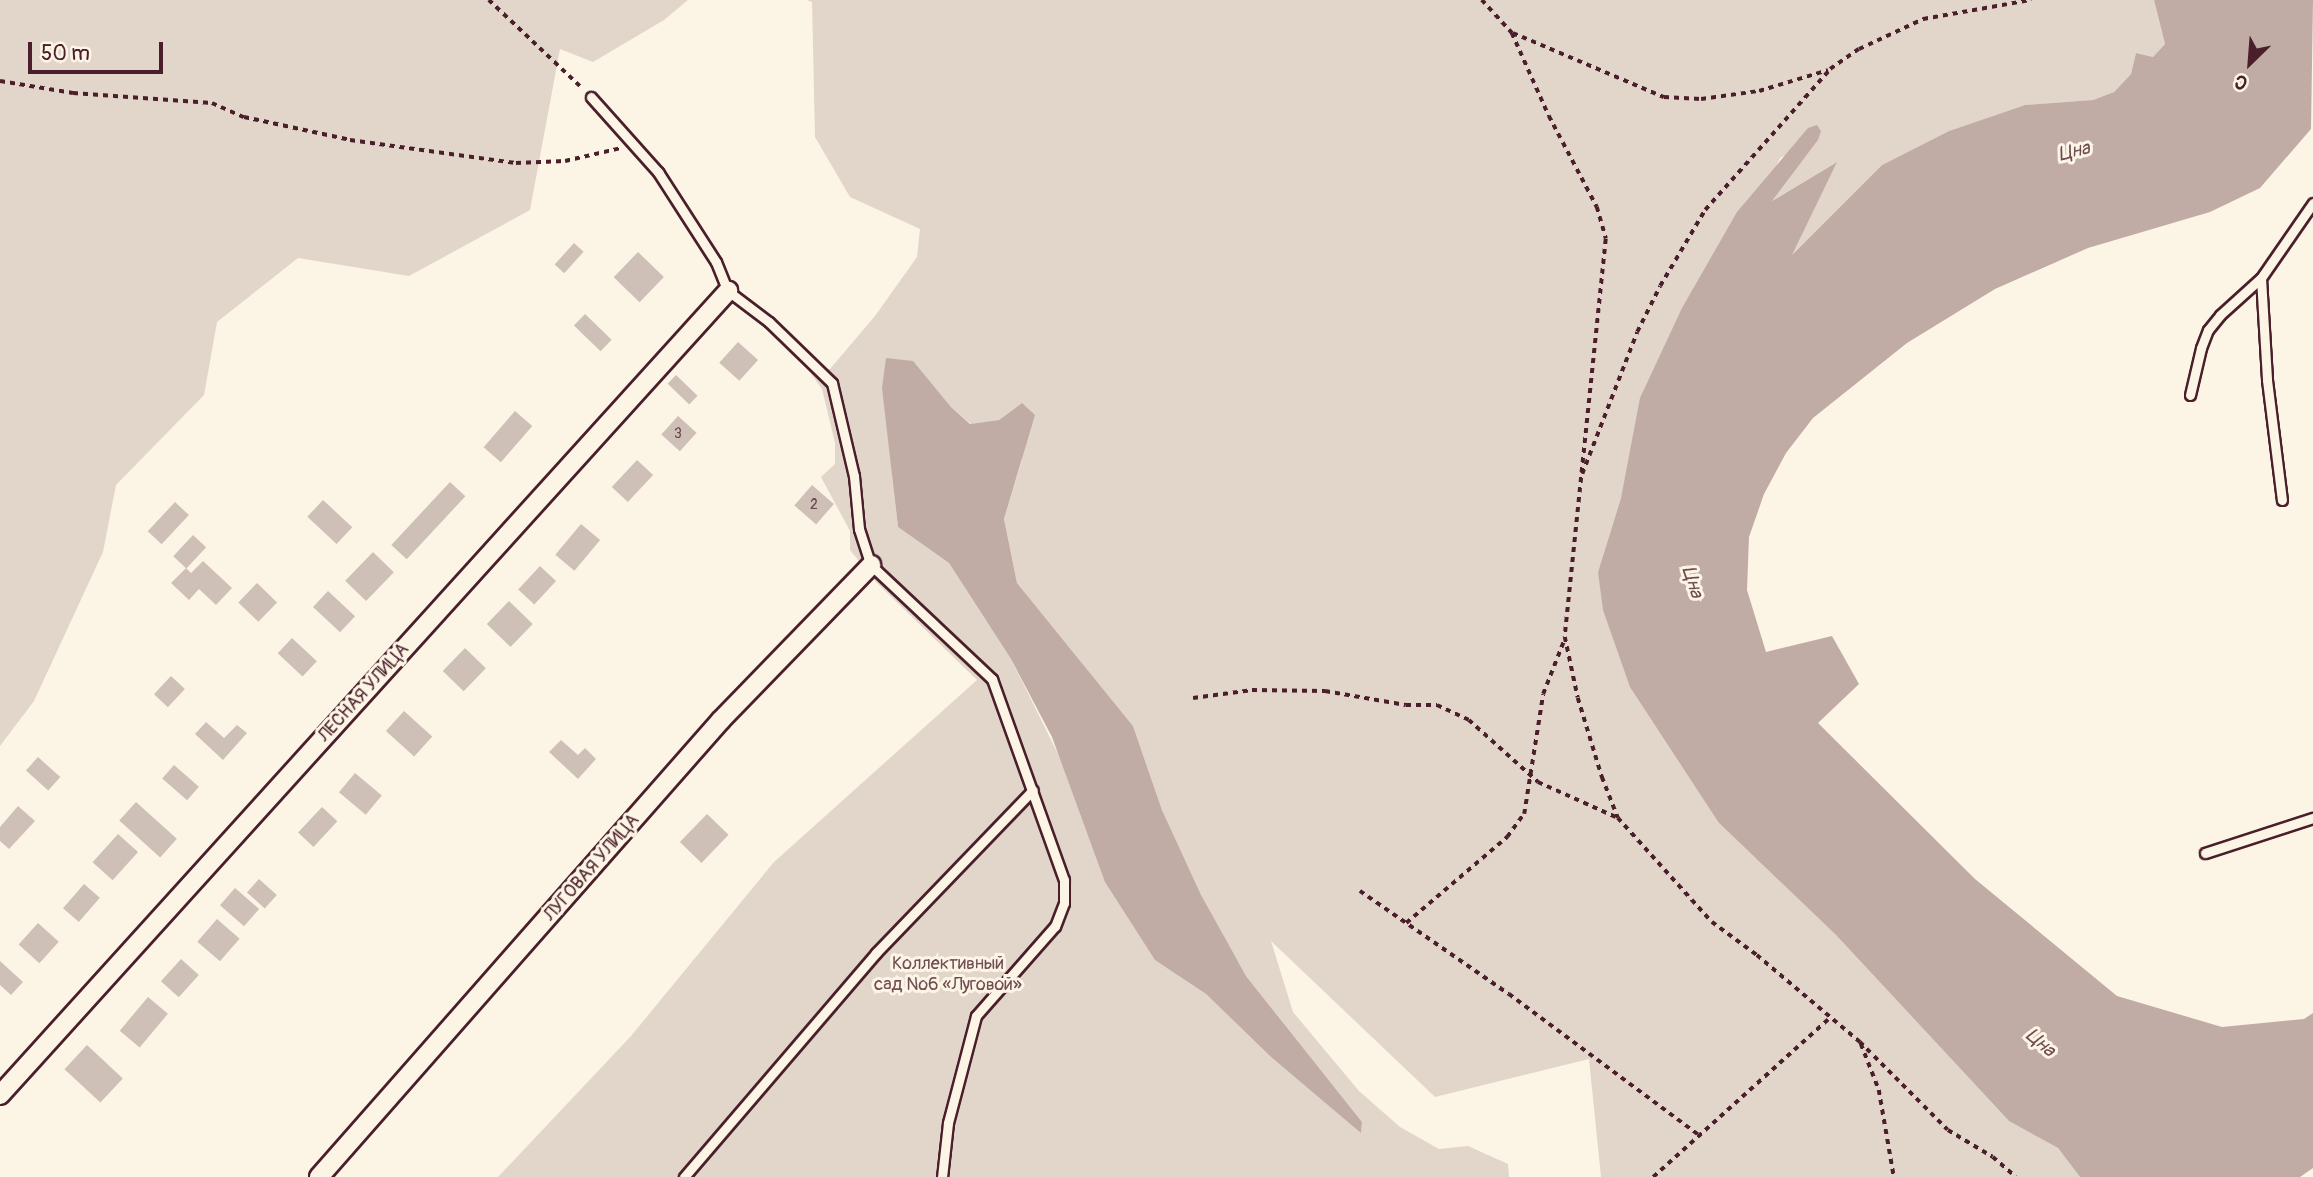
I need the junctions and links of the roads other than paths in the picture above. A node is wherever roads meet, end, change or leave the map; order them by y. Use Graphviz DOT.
graph roads {
  1 [pos="591,97"];
  2 [pos="2313,202"];
  3 [pos="2261,278"];
  4 [pos="728,290"];
  5 [pos="2190,395"];
  6 [pos="2282,500"];
  7 [pos="871,565"];
  8 [pos="1033,790"];
  9 [pos="2313,818"];
  10 [pos="2205,853"];
  11 [pos="0,1095"];
  12 [pos="318,1177"];
  13 [pos="684,1177"];
  14 [pos="942,1177"];
  1 -- 4 [label="lane"];
  2 -- 3 [label="lane"];
  3 -- 5 [label="lane"];
  3 -- 6 [label="lane"];
  4 -- 7 [label="lane"];
  4 -- 11 [label="street, ЛЕСНАЯ УЛИЦА"];
  7 -- 8 [label="lane"];
  7 -- 12 [label="street, ЛУГОВАЯ УЛИЦА"];
  8 -- 13 [label="lane"];
  8 -- 14 [label="lane"];
  9 -- 10 [label="lane"];
}
